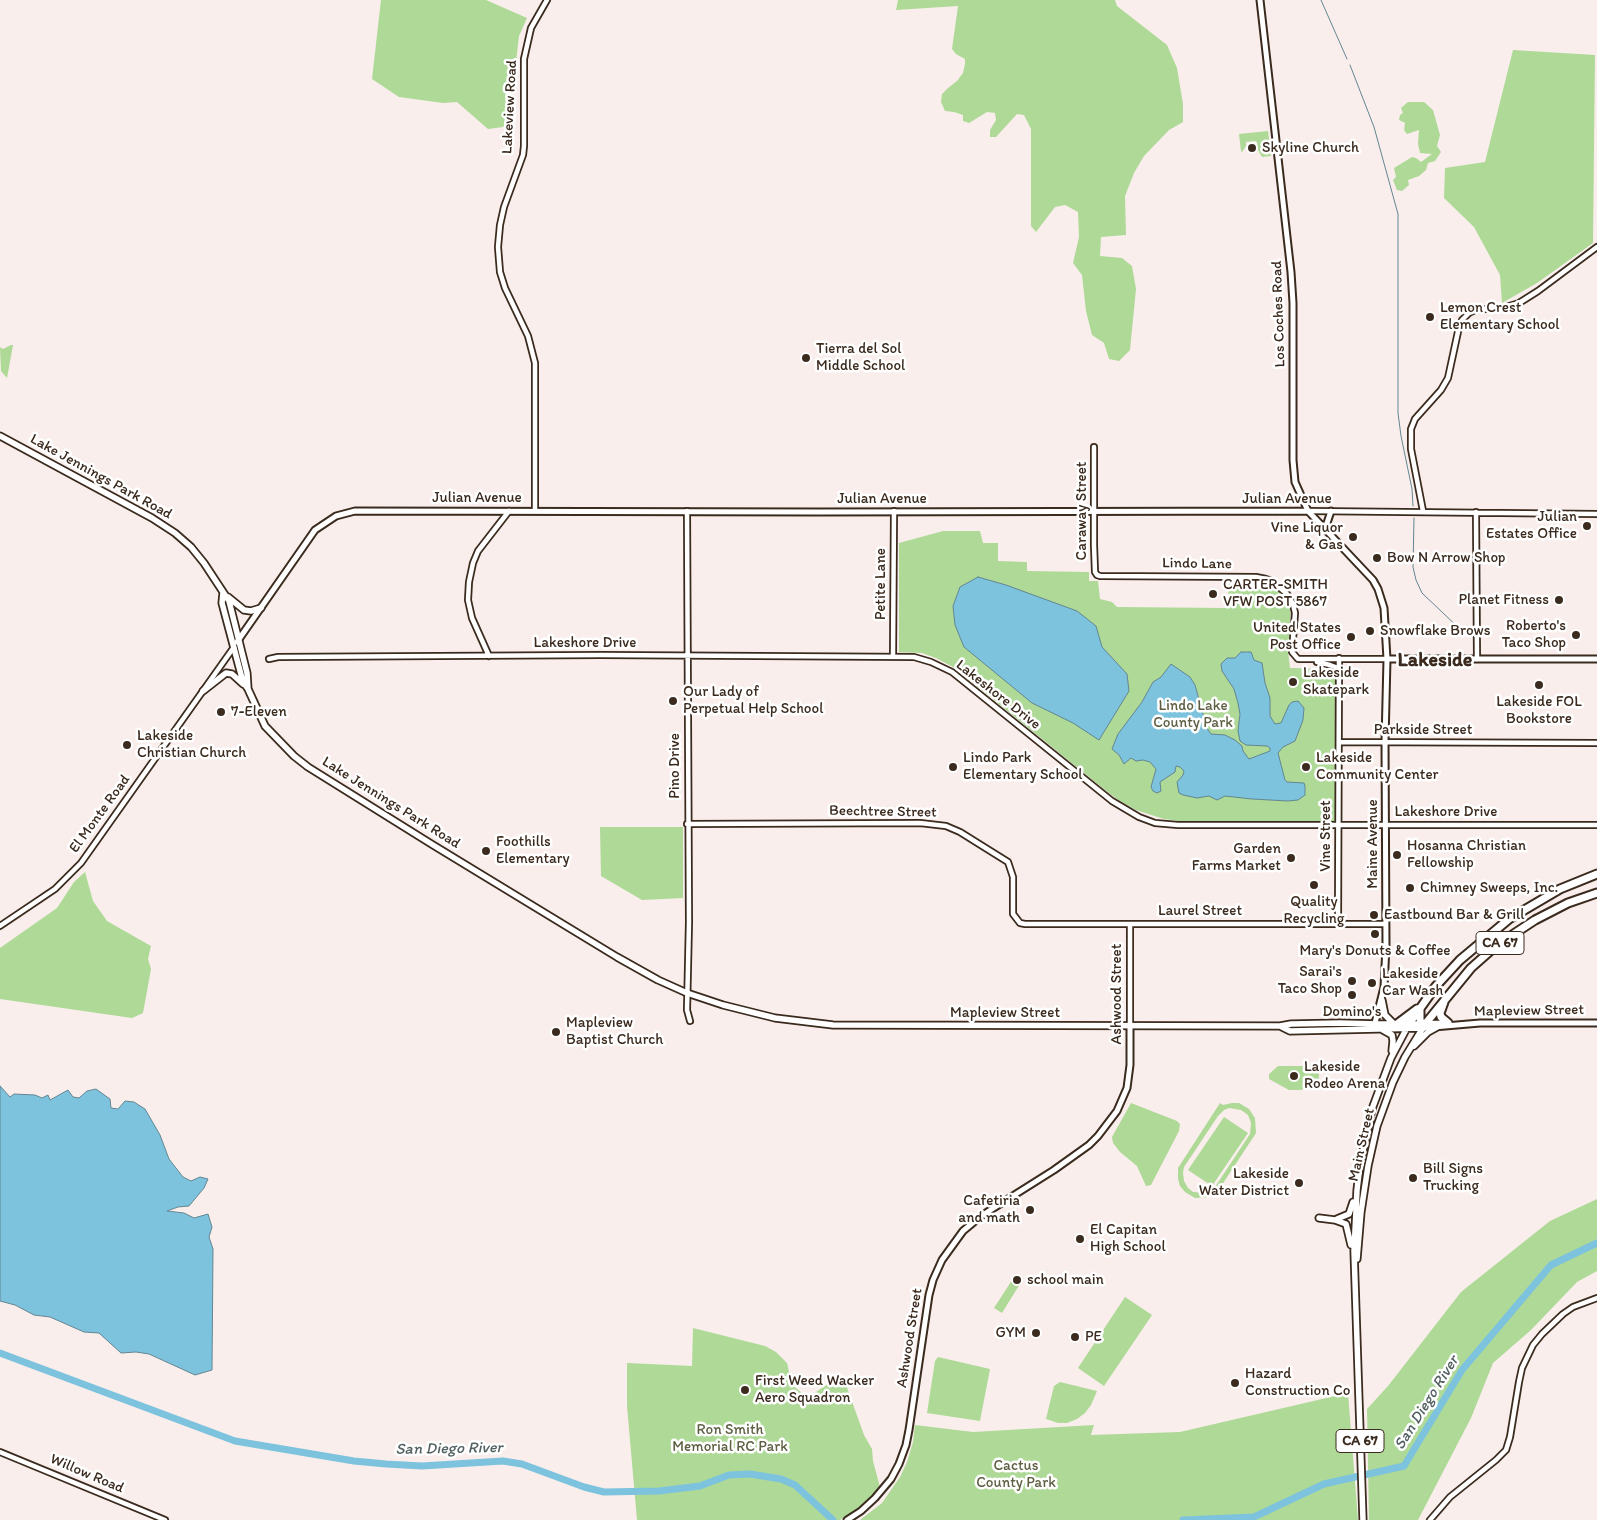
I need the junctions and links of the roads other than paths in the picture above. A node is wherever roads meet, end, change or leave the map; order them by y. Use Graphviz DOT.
graph roads {
  1 [pos="547,0"];
  2 [pos="1260,0"];
  3 [pos="1597,247"];
  4 [pos="0,436"];
  5 [pos="1094,447"];
  6 [pos="510,510"];
  7 [pos="535,510"];
  8 [pos="687,510"];
  9 [pos="894,511"];
  10 [pos="1094,511"];
  11 [pos="1308,511"];
  12 [pos="1331,511"];
  13 [pos="1423,512"];
  14 [pos="1476,512"];
  15 [pos="1597,514"];
  16 [pos="1329,534"];
  17 [pos="1097,575"];
  18 [pos="223,593"];
  19 [pos="1381,597"];
  20 [pos="261,608"];
  21 [pos="239,639"];
  22 [pos="234,647"];
  23 [pos="489,656"];
  24 [pos="687,656"];
  25 [pos="893,656"];
  26 [pos="1339,658"];
  27 [pos="1387,658"];
  28 [pos="269,659"];
  29 [pos="1477,659"];
  30 [pos="1597,659"];
  31 [pos="1308,660"];
  32 [pos="1339,670"];
  33 [pos="248,689"];
  34 [pos="203,691"];
  35 [pos="1339,742"];
  36 [pos="1385,742"];
  37 [pos="1597,743"];
  38 [pos="688,824"];
  39 [pos="1339,824"];
  40 [pos="1385,824"];
  41 [pos="1597,824"];
  42 [pos="1597,874"];
  43 [pos="1597,893"];
  44 [pos="1017,920"];
  45 [pos="1130,924"];
  46 [pos="1338,924"];
  47 [pos="1385,924"];
  48 [pos="0,926"];
  49 [pos="687,993"];
  50 [pos="1446,997"];
  51 [pos="1382,1000"];
  52 [pos="732,1008"];
  53 [pos="1420,1008"];
  54 [pos="690,1021"];
  55 [pos="1448,1023"];
  56 [pos="1597,1023"];
  57 [pos="1396,1024"];
  58 [pos="1462,1024"];
  59 [pos="1423,1025"];
  60 [pos="1130,1026"];
  61 [pos="1409,1027"];
  62 [pos="1437,1027"];
  63 [pos="1376,1028"];
  64 [pos="1411,1047"];
  65 [pos="1391,1058"];
  66 [pos="1357,1190"];
  67 [pos="1319,1218"];
  68 [pos="1335,1220"];
  69 [pos="1355,1282"];
  70 [pos="1597,1298"];
  71 [pos="0,1452"];
  72 [pos="164,1520"];
  73 [pos="846,1520"];
  74 [pos="1363,1520"];
  75 [pos="1430,1520"];
  1 -- 7 [label="street, Lakeview Road"];
  2 -- 11 [label="main road, Los Coches Road"];
  3 -- 13 [label="street"];
  4 -- 18 [label="main road, Lake Jennings Park Road"];
  5 -- 10 [label="street, Caraway Street"];
  6 -- 7 [label="main road, Julian Avenue"];
  6 -- 20 [label="main road, Julian Avenue"];
  6 -- 23 [label="street"];
  7 -- 8 [label="main road, Julian Avenue"];
  8 -- 9 [label="main road, Julian Avenue"];
  8 -- 24 [label="street, Pino Drive"];
  9 -- 10 [label="main road, Julian Avenue"];
  9 -- 25 [label="street, Petite Lane"];
  10 -- 11 [label="main road, Julian Avenue"];
  10 -- 17 [label="street, Caraway Street"];
  11 -- 12 [label="street, Julian Avenue"];
  11 -- 16 [label="main road, Los Coches Road"];
  12 -- 13 [label="street, Julian Avenue"];
  12 -- 16 [label="main road"];
  13 -- 14 [label="street, Julian Avenue"];
  14 -- 15 [label="street, Julian Avenue"];
  14 -- 29 [label="street"];
  16 -- 19 [label="main road, Los Coches Road"];
  17 -- 31 [label="street, Lindo Lane"];
  18 -- 20 [label="main road"];
  18 -- 21 [label="main road, Lake Jennings Park Road"];
  18 -- 22 [label="main road, Lake Jennings Park Road"];
  19 -- 27 [label="main road, Maine Avenue"];
  20 -- 21 [label="main road, Julian Avenue"];
  21 -- 22 [label="main road, Julian Avenue"];
  21 -- 33 [label="main road, Lake Jennings Park Road"];
  22 -- 33 [label="main road, Lake Jennings Park Road"];
  22 -- 34 [label="street, El Monte Road"];
  23 -- 24 [label="street, Lakeshore Drive"];
  23 -- 28 [label="street, Lakeshore Drive"];
  24 -- 25 [label="street, Lakeshore Drive"];
  24 -- 38 [label="street, Pino Drive"];
  25 -- 39 [label="street, Lakeshore Drive"];
  26 -- 27 [label="street"];
  26 -- 31 [label="street"];
  26 -- 32 [label="street, Vine Street"];
  27 -- 29 [label="main road"];
  27 -- 36 [label="main road, Maine Avenue"];
  29 -- 30 [label="main road"];
  31 -- 32 [label="street"];
  32 -- 35 [label="street, Vine Street"];
  33 -- 34 [label="main road"];
  33 -- 49 [label="main road, Lake Jennings Park Road"];
  34 -- 48 [label="street, El Monte Road"];
  35 -- 36 [label="street, Parkside Street"];
  35 -- 39 [label="street, Vine Street"];
  36 -- 37 [label="street, Parkside Street"];
  36 -- 40 [label="main road, Maine Avenue"];
  38 -- 44 [label="street, Beechtree Street"];
  38 -- 49 [label="street, Pino Drive"];
  39 -- 40 [label="street, Lakeshore Drive"];
  39 -- 46 [label="street, Vine Street"];
  40 -- 41 [label="street, Lakeshore Drive"];
  40 -- 47 [label="main road, Maine Avenue"];
  42 -- 53 [label="highway, CA 67"];
  43 -- 50 [label="highway, CA 67"];
  44 -- 45 [label="street, Laurel Street"];
  45 -- 46 [label="street, Laurel Street"];
  45 -- 60 [label="street, Ashwood Street"];
  46 -- 47 [label="street, Laurel Street"];
  47 -- 51 [label="main road, Maine Avenue"];
  49 -- 52 [label="main road, Lake Jennings Park Road"];
  49 -- 54 [label="street, Pino Drive"];
  50 -- 55 [label="highway"];
  50 -- 59 [label="highway, CA 67"];
  51 -- 57 [label="main road"];
  51 -- 63 [label="main road, Maine Avenue"];
  52 -- 60 [label="main road, Mapleview Street"];
  53 -- 57 [label="highway"];
  53 -- 59 [label="highway"];
  53 -- 61 [label="highway, CA 67"];
  55 -- 58 [label="main road, Mapleview Street"];
  55 -- 59 [label="main road, Mapleview Street"];
  56 -- 58 [label="main road, Mapleview Street"];
  57 -- 61 [label="main road, Mapleview Street"];
  57 -- 63 [label="main road, Mapleview Street"];
  58 -- 62 [label="main road, Mapleview Street"];
  59 -- 61 [label="main road, Mapleview Street"];
  59 -- 62 [label="main road, Mapleview Street"];
  59 -- 64 [label="main road, Main Street / CA 67"];
  60 -- 63 [label="main road, Mapleview Street"];
  60 -- 73 [label="main road, Ashwood Street"];
  61 -- 63 [label="main road, Mapleview Street"];
  61 -- 64 [label="main road"];
  61 -- 65 [label="main road, Main Street / CA 67"];
  62 -- 64 [label="main road"];
  63 -- 65 [label="main road"];
  64 -- 69 [label="main road, Main Street / CA 67"];
  65 -- 66 [label="main road, Main Street / CA 67"];
  66 -- 68 [label="main road"];
  66 -- 69 [label="main road, Main Street / CA 67"];
  67 -- 68 [label="main road"];
  68 -- 69 [label="main road"];
  69 -- 74 [label="main road, Main Street / CA 67"];
  70 -- 75 [label="street"];
  71 -- 72 [label="street, Willow Road"];
}
